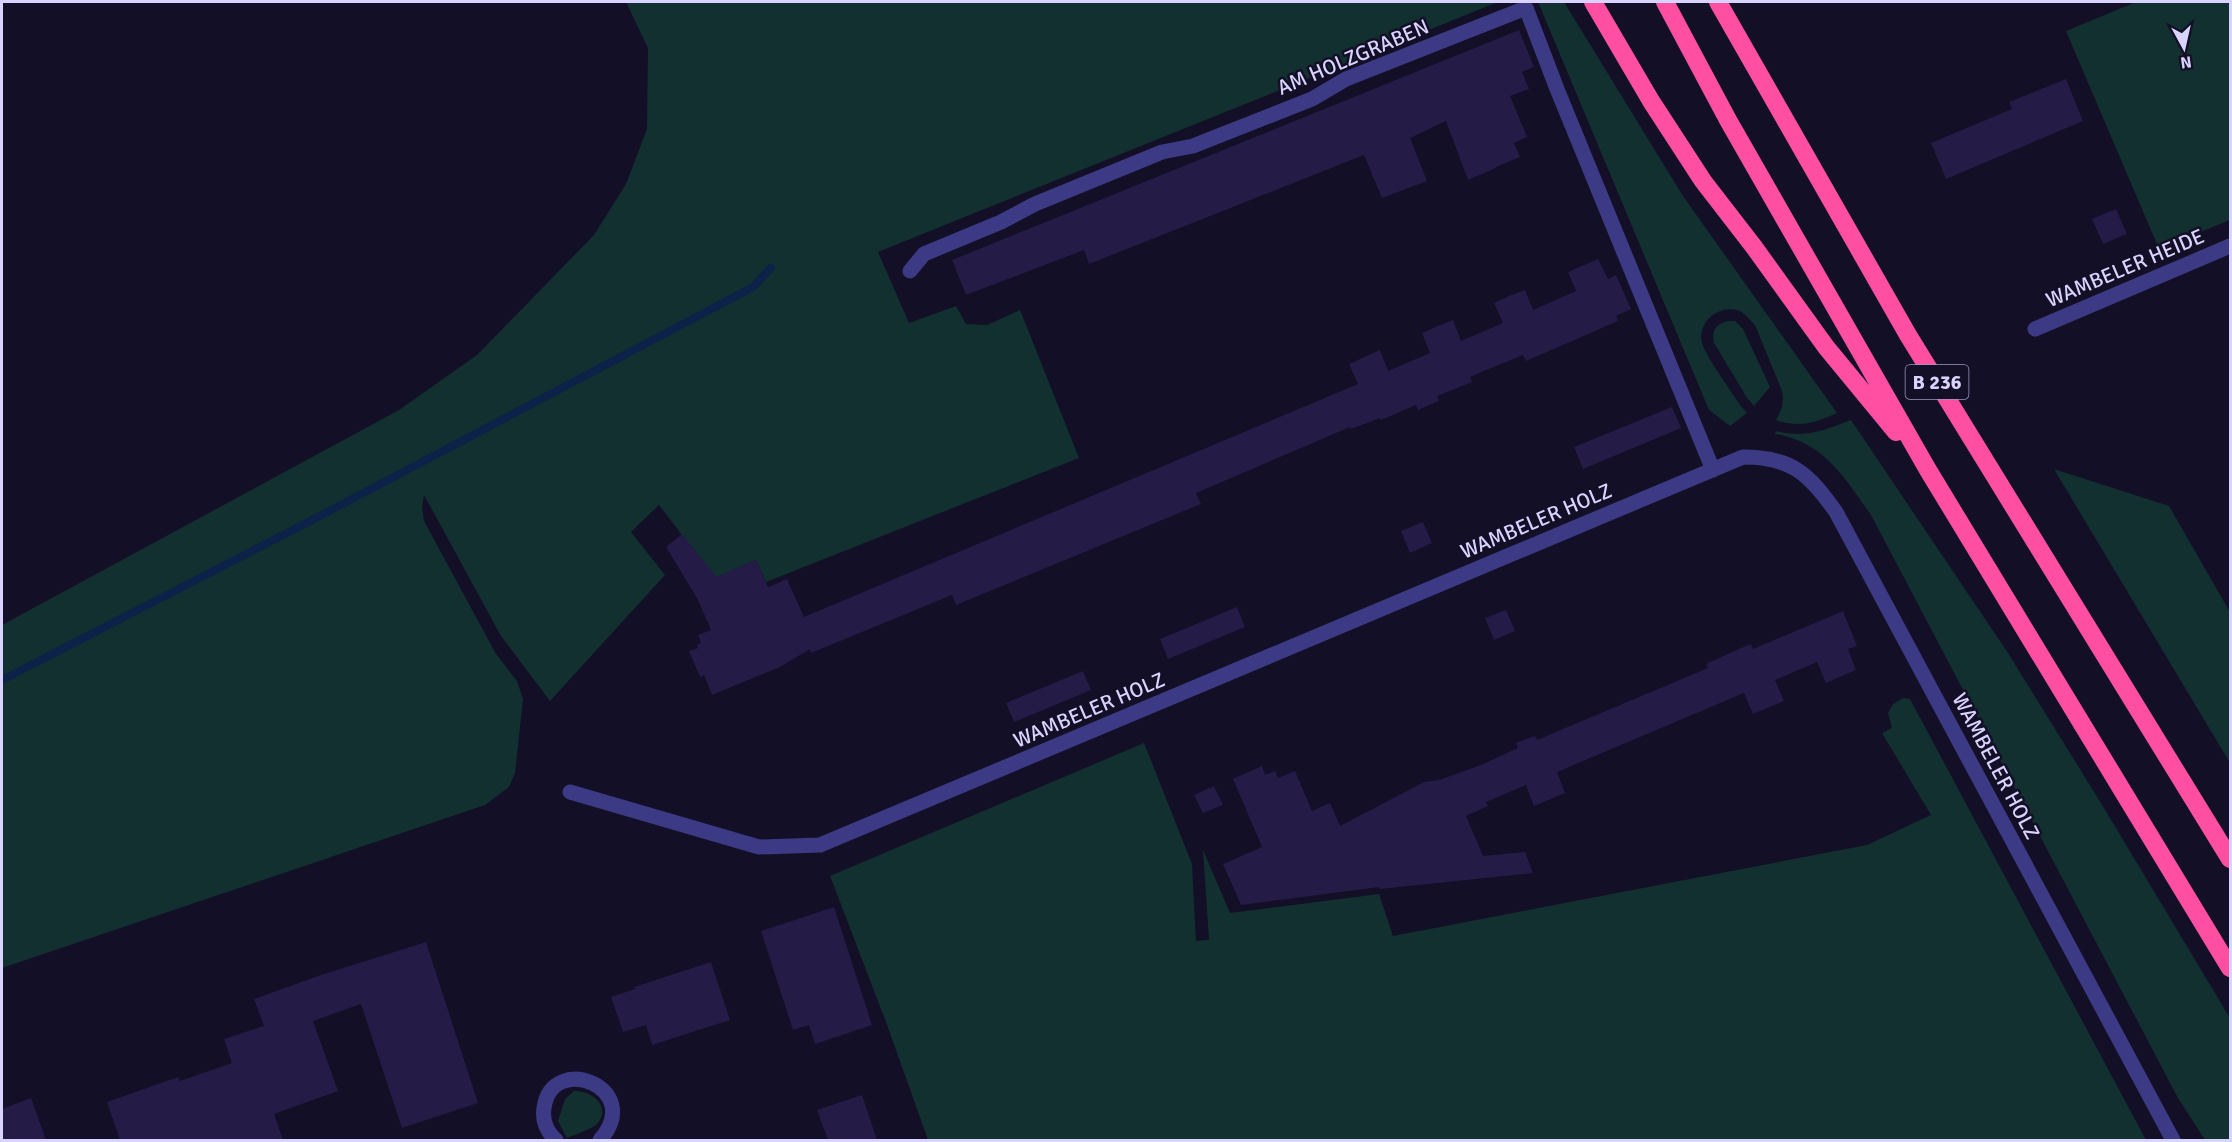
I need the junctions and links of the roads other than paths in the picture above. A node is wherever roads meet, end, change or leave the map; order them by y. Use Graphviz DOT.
graph roads {
  1 [pos="1593,2"];
  2 [pos="1665,2"];
  3 [pos="1718,2"];
  4 [pos="2230,246"];
  5 [pos="910,271"];
  6 [pos="2035,329"];
  7 [pos="1713,470"];
  8 [pos="1928,470"];
  9 [pos="570,792"];
  10 [pos="2230,859"];
  11 [pos="2230,968"];
  12 [pos="554,1140"];
  13 [pos="600,1140"];
  14 [pos="2173,1140"];
  1 -- 8 [label="highway"];
  2 -- 8 [label="highway, B 236"];
  3 -- 10 [label="highway, B 236"];
  4 -- 6 [label="street, WAMBELER HEIDE"];
  5 -- 7 [label="street, AM HOLZGRABEN"];
  7 -- 9 [label="street, WAMBELER HOLZ"];
  7 -- 14 [label="street, WAMBELER HOLZ"];
  8 -- 11 [label="highway, B 236"];
  12 -- 13 [label="street"];
}
